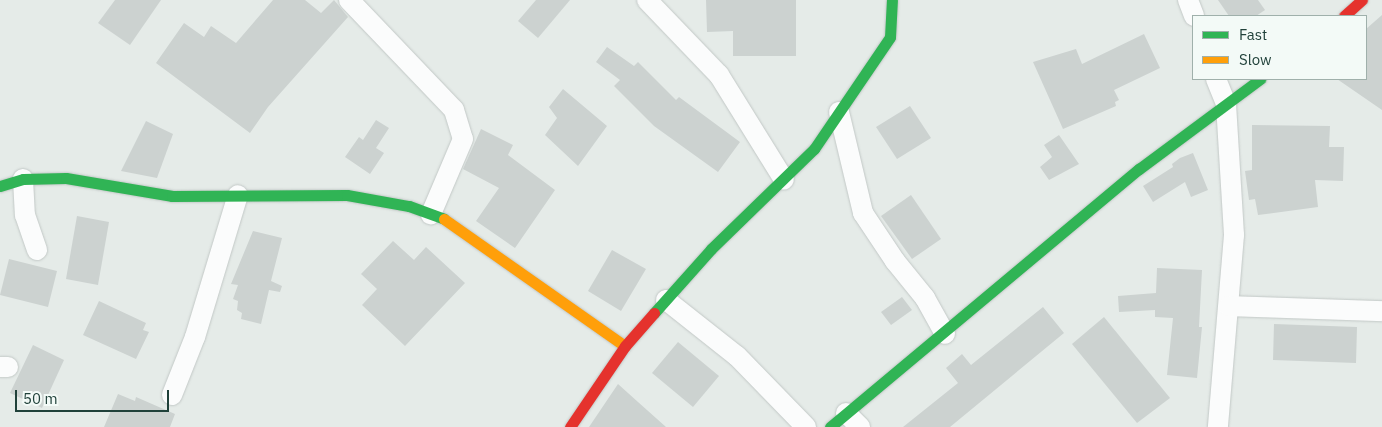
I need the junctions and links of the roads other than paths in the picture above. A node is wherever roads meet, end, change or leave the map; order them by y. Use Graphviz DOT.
graph roads {
  1 [pos="350,0"];
  2 [pos="647,0"];
  3 [pos="892,0"];
  4 [pos="1188,0"];
  5 [pos="1362,0"];
  6 [pos="1194,15"];
  7 [pos="1345,15"];
  8 [pos="1216,80"];
  9 [pos="1259,80"];
  10 [pos="1226,104"];
  11 [pos="839,112"];
  12 [pos="23,179"];
  13 [pos="784,180"];
  14 [pos="1,184"];
  15 [pos="238,195"];
  16 [pos="431,214"];
  17 [pos="37,250"];
  18 [pos="666,300"];
  19 [pos="1229,306"];
  20 [pos="1382,311"];
  21 [pos="945,334"];
  22 [pos="625,346"];
  23 [pos="172,395"];
  24 [pos="853,420"];
  25 [pos="570,427"];
  26 [pos="806,427"];
  27 [pos="830,427"];
  28 [pos="1218,427"];
  1 -- 16 [label="street"];
  2 -- 13 [label="street"];
  3 -- 11 [label="street"];
  4 -- 6 [label="street"];
  5 -- 7 [label="street"];
  8 -- 10 [label="street"];
  9 -- 10 [label="street"];
  10 -- 19 [label="street"];
  10 -- 21 [label="street"];
  11 -- 13 [label="street"];
  11 -- 21 [label="street"];
  12 -- 14 [label="street"];
  12 -- 15 [label="street"];
  12 -- 17 [label="street"];
  13 -- 18 [label="street"];
  15 -- 16 [label="street"];
  15 -- 23 [label="street"];
  16 -- 22 [label="street"];
  18 -- 22 [label="street"];
  18 -- 26 [label="street"];
  19 -- 20 [label="street"];
  19 -- 28 [label="street"];
  21 -- 24 [label="street"];
  22 -- 25 [label="street"];
  24 -- 27 [label="street"];
}
